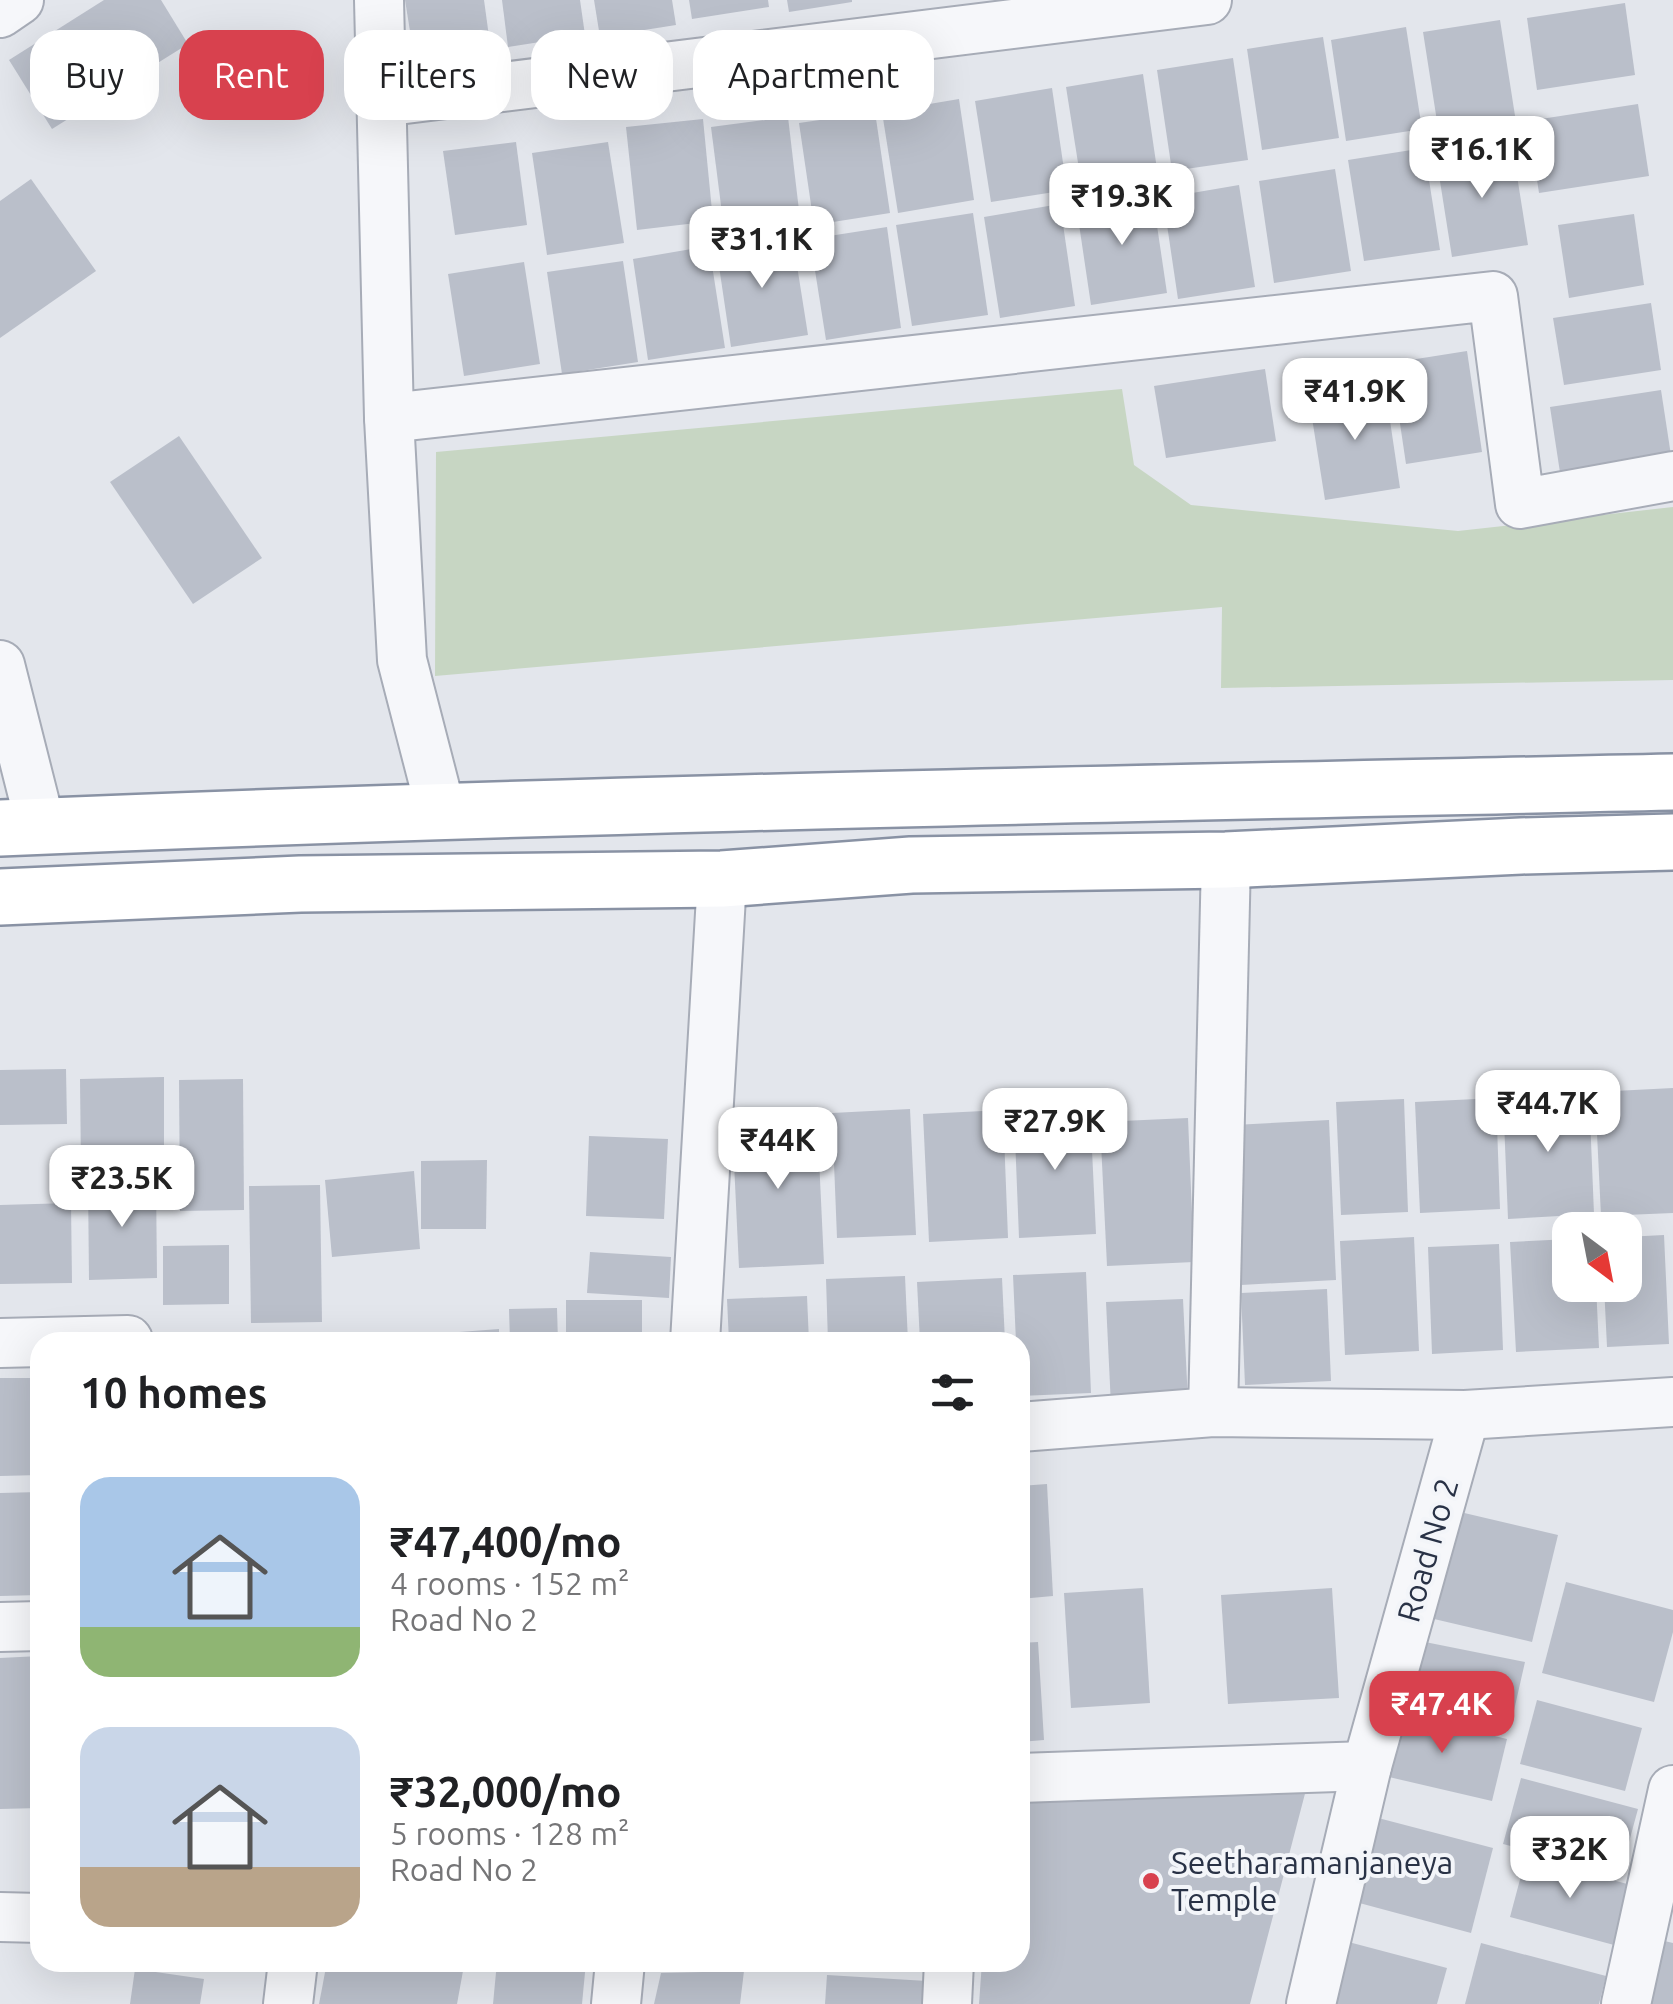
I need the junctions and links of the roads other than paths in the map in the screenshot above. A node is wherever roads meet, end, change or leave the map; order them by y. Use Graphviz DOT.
graph roads {
  1 [pos="19,0"];
  2 [pos="379,0"];
  3 [pos="1207,0"];
  4 [pos="0,13"];
  5 [pos="380,30"];
  6 [pos="511,86"];
  7 [pos="381,120"];
  8 [pos="389,418"];
  9 [pos="1673,476"];
  10 [pos="0,664"];
  11 [pos="1654,782"];
  12 [pos="1519,785"];
  13 [pos="441,811"];
  14 [pos="20,827"];
  15 [pos="1652,843"];
  16 [pos="1521,846"];
  17 [pos="1226,860"];
  18 [pos="722,879"];
  19 [pos="0,898"];
  20 [pos="696,1332"];
  21 [pos="30,1342"];
  22 [pos="0,1343"];
  23 [pos="1673,1402"];
  24 [pos="1213,1412"];
  25 [pos="1466,1414"];
  26 [pos="1030,1426"];
  27 [pos="0,1626"];
  28 [pos="30,1626"];
  29 [pos="1367,1766"];
  30 [pos="1030,1778"];
  31 [pos="1673,1790"];
  32 [pos="0,1917"];
  33 [pos="30,1918"];
  34 [pos="293,1972"];
  35 [pos="619,1972"];
  36 [pos="949,1972"];
  37 [pos="288,2004"];
  38 [pos="616,2004"];
  39 [pos="947,2004"];
  40 [pos="1311,2004"];
  41 [pos="1626,2004"];
  1 -- 4 [label="street"];
  2 -- 5 [label="street"];
  3 -- 6 [label="street"];
  7 -- 8 [label="street"];
  8 -- 9 [label="street"];
  8 -- 13 [label="street"];
  10 -- 14 [label="street"];
  11 -- 12 [label="highway"];
  11 -- 15 [label="highway"];
  12 -- 13 [label="highway"];
  12 -- 16 [label="highway"];
  13 -- 14 [label="highway"];
  15 -- 16 [label="highway"];
  16 -- 17 [label="highway"];
  17 -- 18 [label="highway"];
  17 -- 24 [label="street"];
  18 -- 19 [label="highway"];
  18 -- 20 [label="street"];
  21 -- 22 [label="street"];
  23 -- 25 [label="street"];
  24 -- 25 [label="street"];
  24 -- 26 [label="street"];
  25 -- 29 [label="street, Road No 2"];
  27 -- 28 [label="street"];
  29 -- 30 [label="street"];
  29 -- 40 [label="street, Road No 2"];
  31 -- 41 [label="street"];
  32 -- 33 [label="street"];
  34 -- 37 [label="street"];
  35 -- 38 [label="street"];
  36 -- 39 [label="street"];
}
